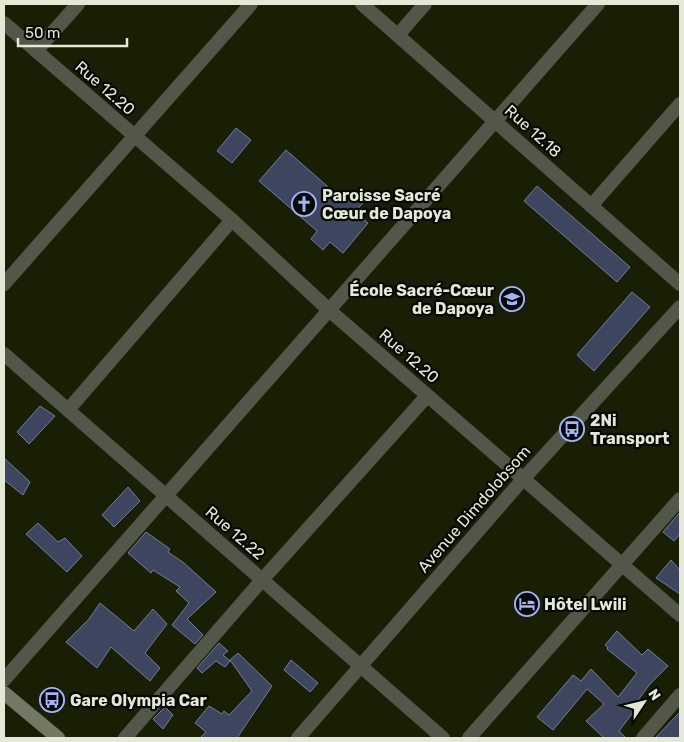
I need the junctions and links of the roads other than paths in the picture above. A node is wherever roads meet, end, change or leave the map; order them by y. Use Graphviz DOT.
graph roads {
  1 [pos="78,4"];
  2 [pos="252,4"];
  3 [pos="362,4"];
  4 [pos="424,4"];
  5 [pos="598,4"];
  6 [pos="4,22"];
  7 [pos="398,35"];
  8 [pos="36,51"];
  9 [pos="680,104"];
  10 [pos="496,122"];
  11 [pos="134,136"];
  12 [pos="590,206"];
  13 [pos="232,220"];
  14 [pos="4,284"];
  15 [pos="680,284"];
  16 [pos="680,307"];
  17 [pos="329,310"];
  18 [pos="4,354"];
  19 [pos="427,396"];
  20 [pos="68,410"];
  21 [pos="524,478"];
  22 [pos="166,495"];
  23 [pos="680,499"];
  24 [pos="622,565"];
  25 [pos="262,580"];
  26 [pos="680,615"];
  27 [pos="360,665"];
  28 [pos="4,680"];
  29 [pos="4,693"];
  30 [pos="680,695"];
  31 [pos="58,738"];
  32 [pos="125,738"];
  33 [pos="298,738"];
  34 [pos="444,738"];
  35 [pos="469,738"];
  36 [pos="643,738"];
  1 -- 8 [label="street"];
  2 -- 11 [label="street"];
  3 -- 7 [label="street, Rue 12.18"];
  4 -- 7 [label="street"];
  5 -- 10 [label="street"];
  6 -- 8 [label="street, Rue 12.20"];
  7 -- 10 [label="street, Rue 12.18"];
  8 -- 11 [label="street, Rue 12.20"];
  9 -- 12 [label="street"];
  10 -- 12 [label="street, Rue 12.18"];
  10 -- 17 [label="street"];
  11 -- 13 [label="street, Rue 12.20"];
  11 -- 14 [label="street"];
  12 -- 15 [label="street, Rue 12.18"];
  13 -- 17 [label="street, Rue 12.20"];
  13 -- 20 [label="street"];
  16 -- 21 [label="street, Avenue Dimdolobsom"];
  17 -- 19 [label="street, Rue 12.20"];
  17 -- 22 [label="street"];
  18 -- 20 [label="street, Rue 12.22"];
  19 -- 21 [label="street, Rue 12.20"];
  19 -- 25 [label="street"];
  20 -- 22 [label="street, Rue 12.22"];
  21 -- 24 [label="street, Rue 12.20"];
  21 -- 27 [label="street, Avenue Dimdolobsom"];
  22 -- 25 [label="street, Rue 12.22"];
  22 -- 28 [label="street"];
  23 -- 24 [label="street"];
  24 -- 26 [label="street, Rue 12.20"];
  24 -- 35 [label="street"];
  25 -- 27 [label="street, Rue 12.22"];
  25 -- 32 [label="street"];
  27 -- 33 [label="street, Avenue Dimdolobsom"];
  27 -- 34 [label="street, Rue 12.22"];
  29 -- 31 [label="main road"];
  30 -- 36 [label="street"];
}
